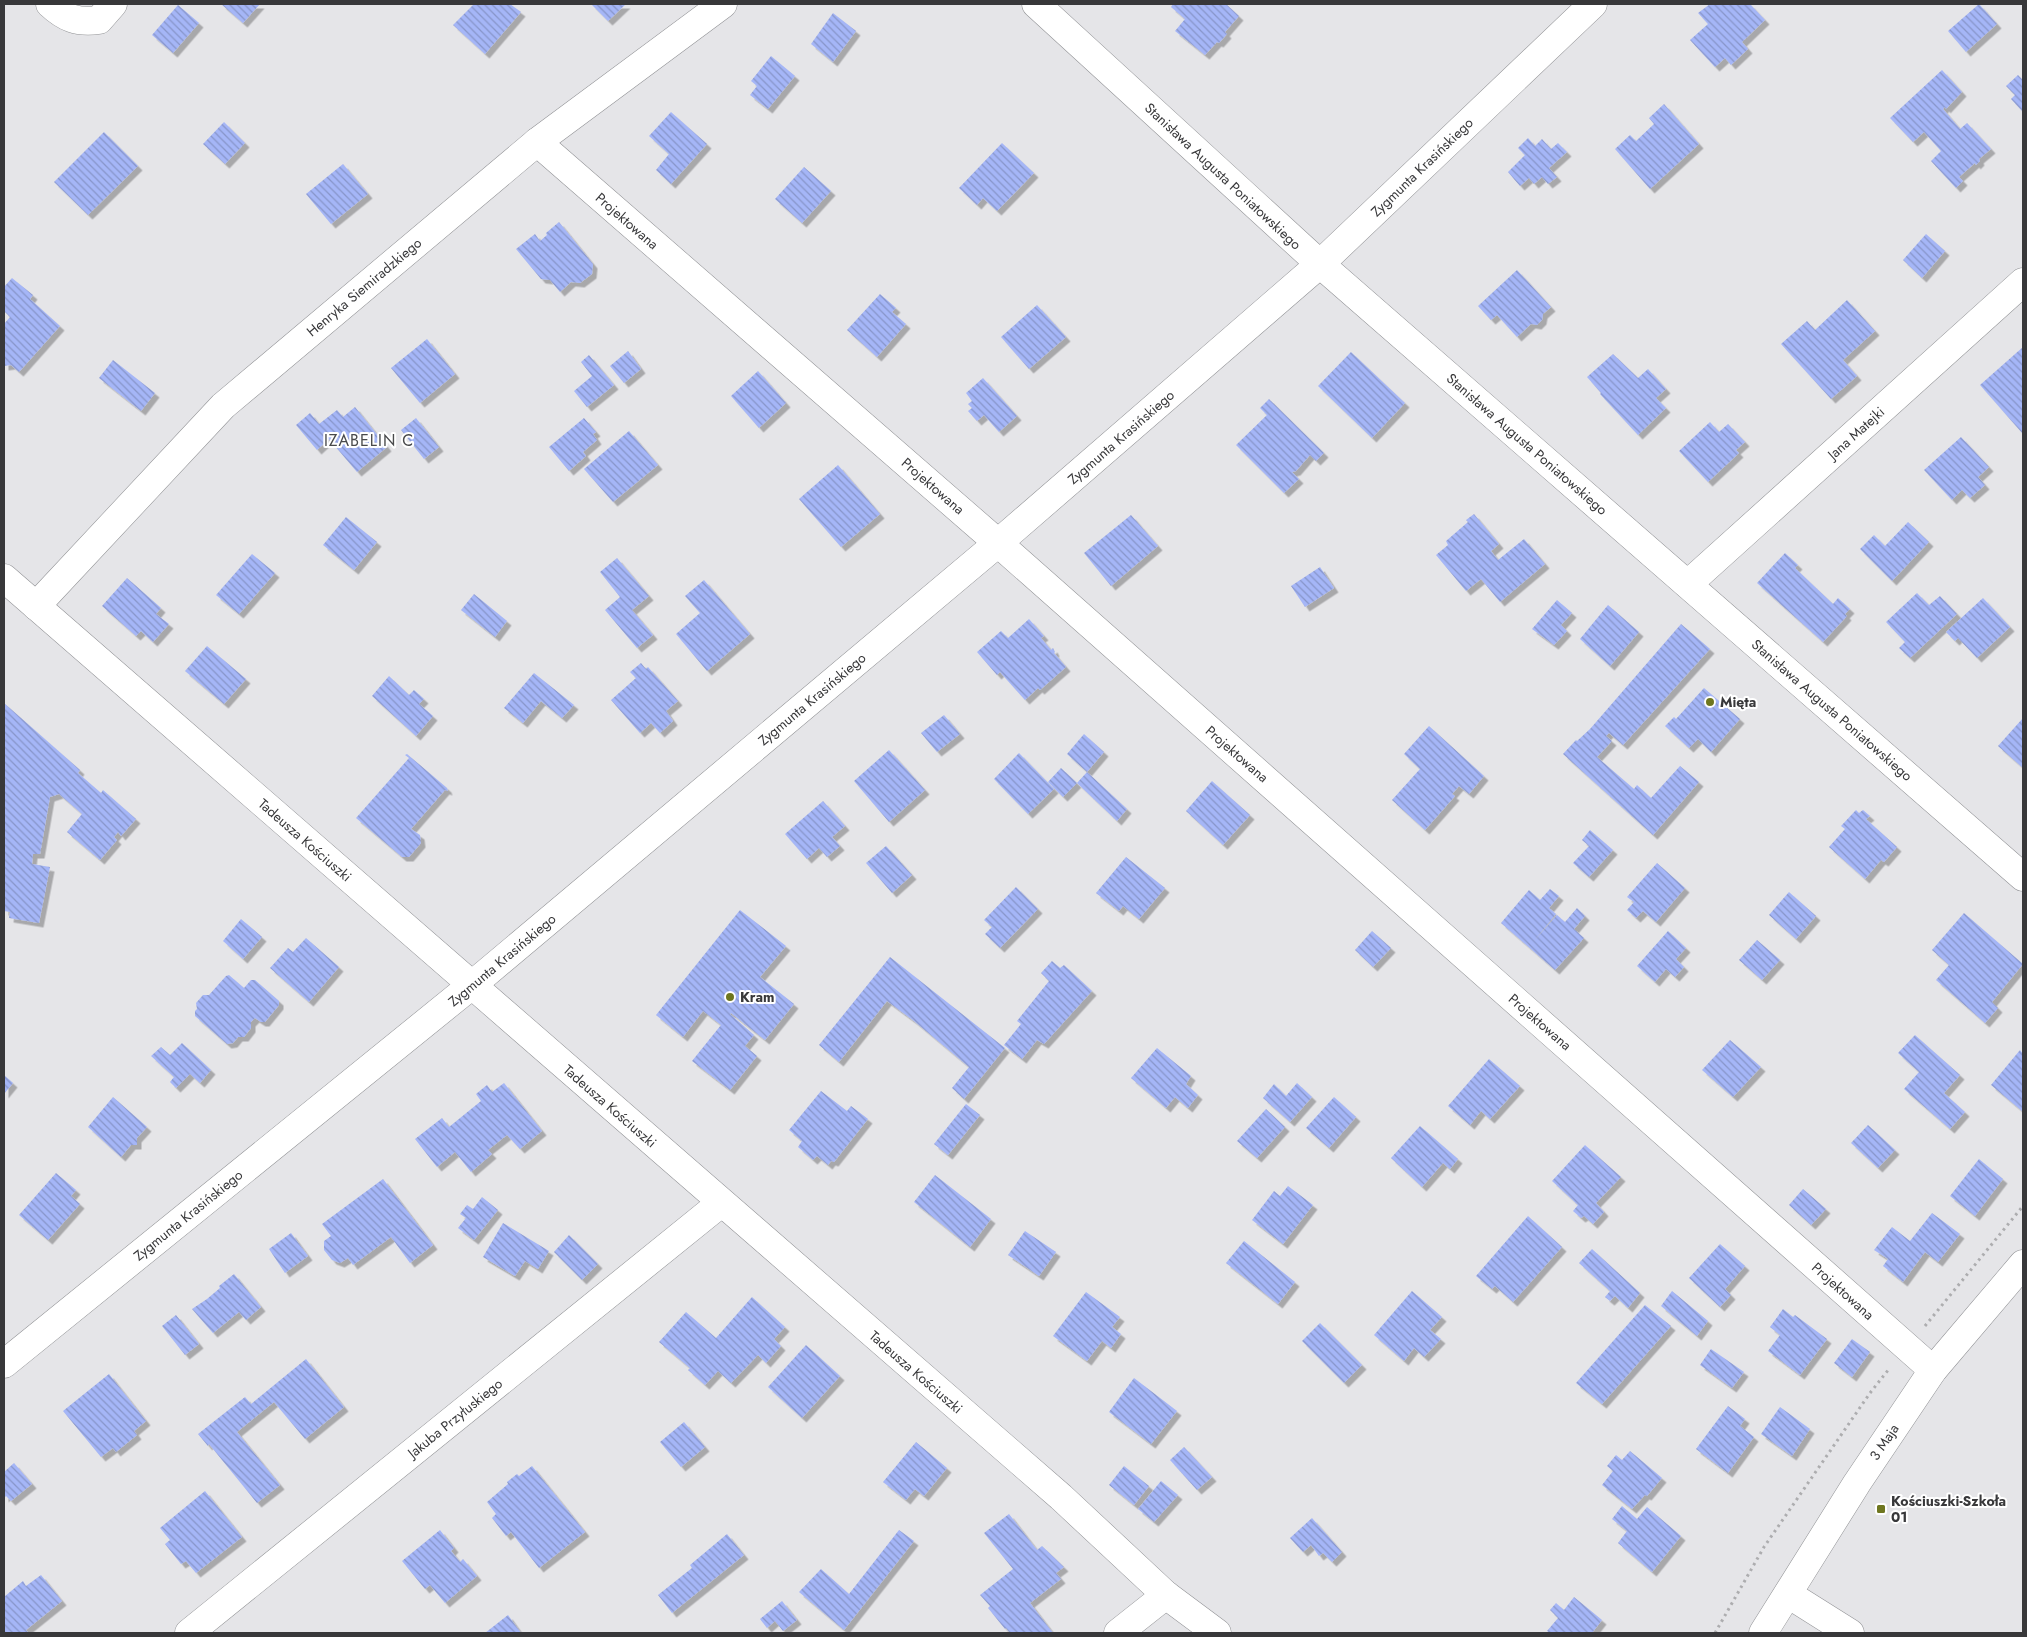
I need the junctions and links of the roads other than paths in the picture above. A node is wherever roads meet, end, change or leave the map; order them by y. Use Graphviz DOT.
graph roads {
  1 [pos="50,4"];
  2 [pos="723,4"];
  3 [pos="1036,4"];
  4 [pos="1593,4"];
  5 [pos="106,12"];
  6 [pos="537,142"];
  7 [pos="1320,264"];
  8 [pos="2023,282"];
  9 [pos="998,543"];
  10 [pos="4,578"];
  11 [pos="1688,584"];
  12 [pos="36,606"];
  13 [pos="2023,877"];
  14 [pos="472,985"];
  15 [pos="721,1203"];
  16 [pos="2023,1264"];
  17 [pos="4,1364"];
  18 [pos="1933,1370"];
  19 [pos="1788,1594"];
  20 [pos="1166,1595"];
  21 [pos="189,1633"];
  22 [pos="1118,1633"];
  23 [pos="1217,1633"];
  24 [pos="1763,1633"];
  25 [pos="1850,1633"];
  1 -- 5 [label="street"];
  2 -- 6 [label="street, Henryka Siemiradzkiego"];
  3 -- 7 [label="street, Stanisława Augusta Poniatowskiego"];
  4 -- 7 [label="street, Zygmunta Krasińskiego"];
  6 -- 9 [label="street, Projektowana"];
  6 -- 12 [label="street, Henryka Siemiradzkiego"];
  7 -- 9 [label="street, Zygmunta Krasińskiego"];
  7 -- 11 [label="street, Stanisława Augusta Poniatowskiego"];
  8 -- 11 [label="street, Jana Matejki"];
  9 -- 14 [label="street, Zygmunta Krasińskiego"];
  9 -- 18 [label="street, Projektowana"];
  10 -- 12 [label="street, Tadeusza Kościuszki"];
  11 -- 13 [label="street, Stanisława Augusta Poniatowskiego"];
  12 -- 14 [label="street, Tadeusza Kościuszki"];
  14 -- 15 [label="street, Tadeusza Kościuszki"];
  14 -- 17 [label="street, Zygmunta Krasińskiego"];
  15 -- 20 [label="street, Tadeusza Kościuszki"];
  15 -- 21 [label="street, Jakuba Przyłuskiego"];
  16 -- 18 [label="street, 3 Maja"];
  18 -- 19 [label="street, 3 Maja"];
  19 -- 24 [label="street, 3 Maja"];
  19 -- 25 [label="street"];
  20 -- 22 [label="street"];
  20 -- 23 [label="street, Tadeusza Kościuszki"];
}
